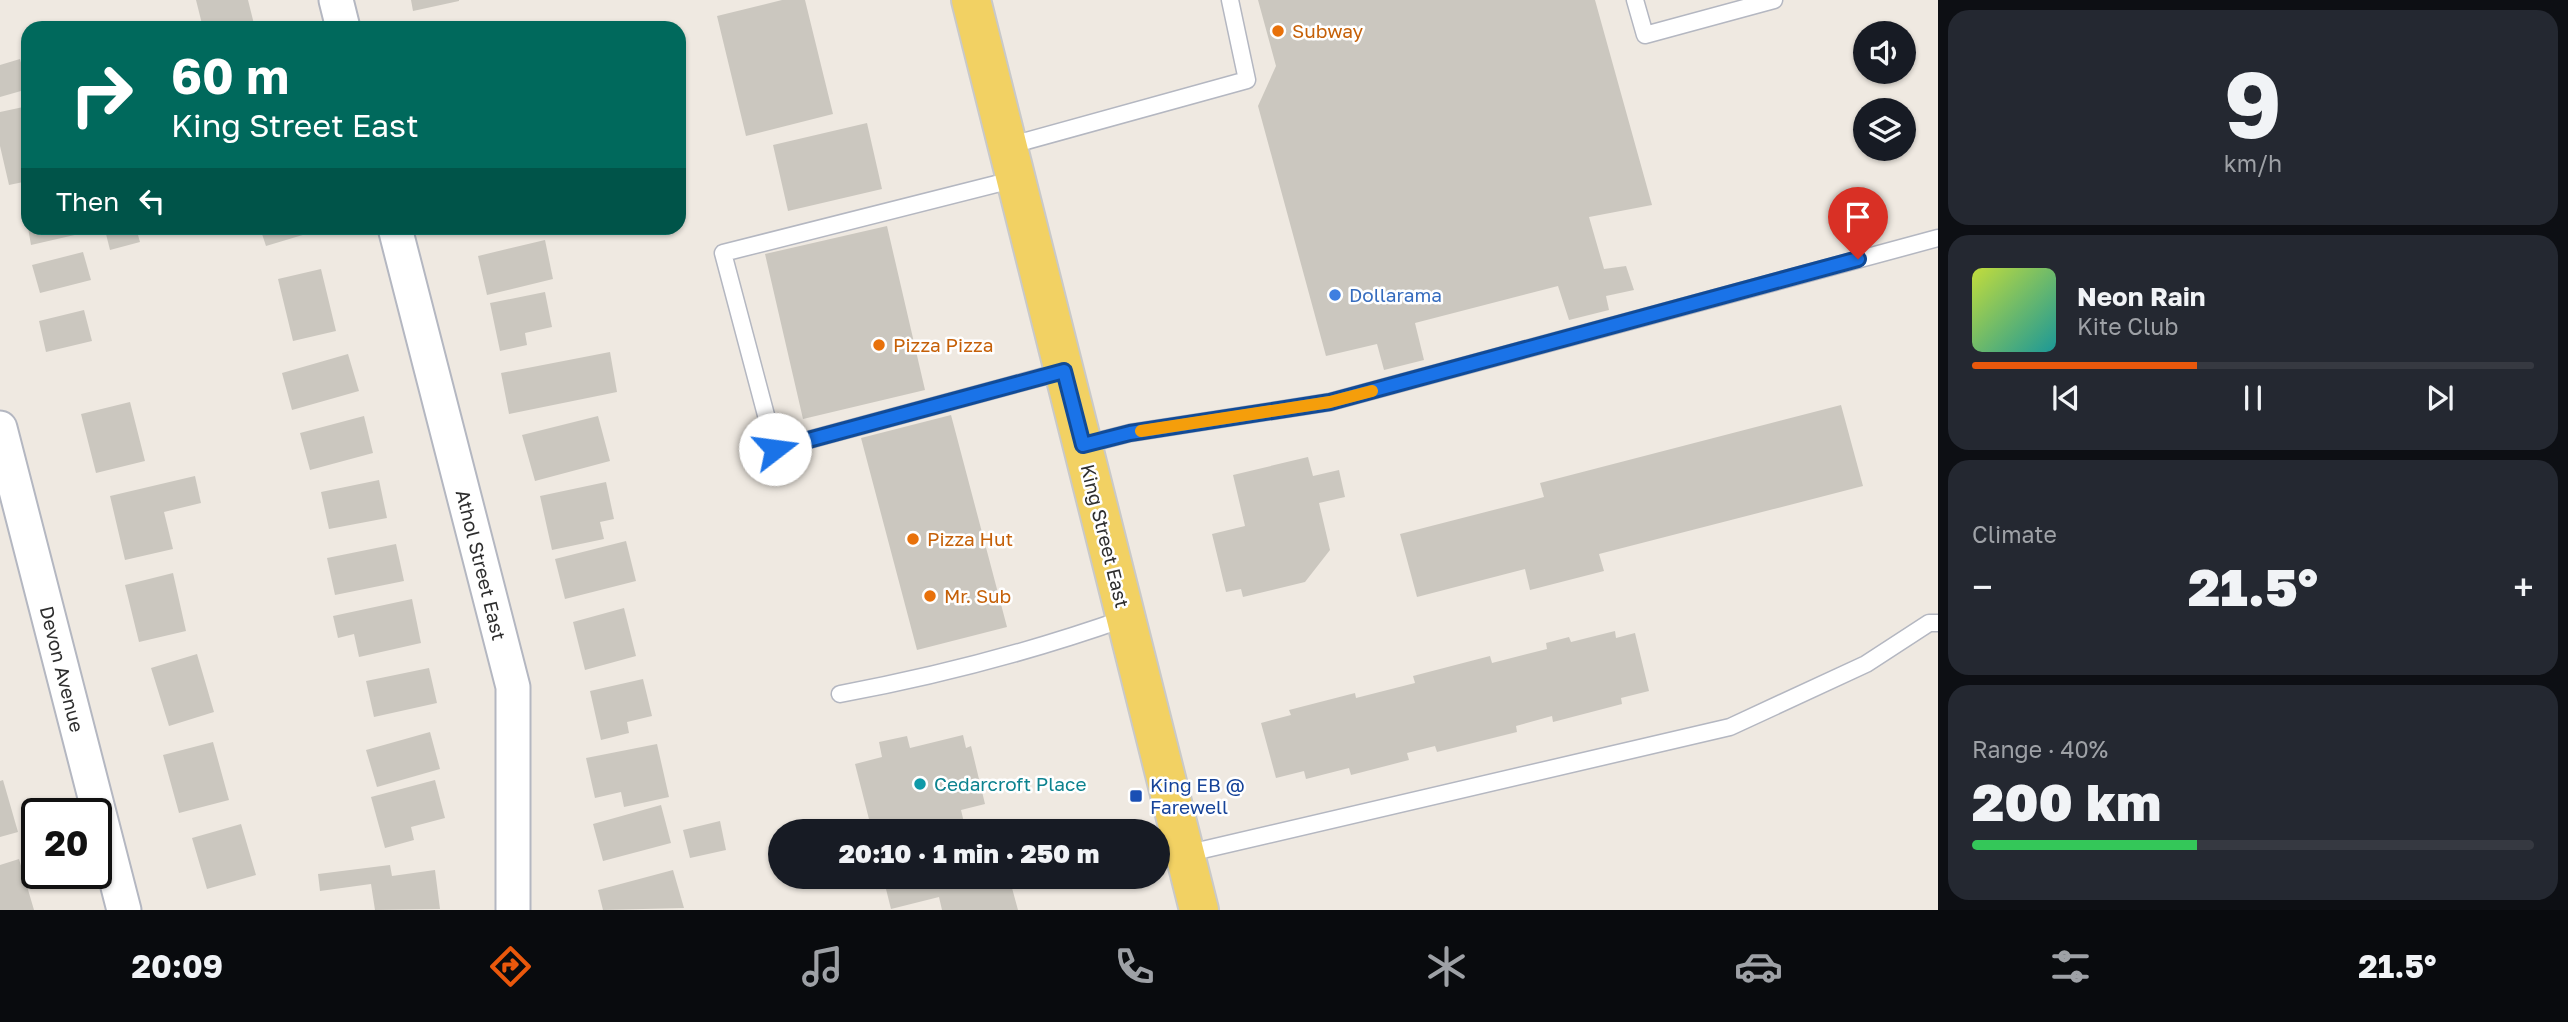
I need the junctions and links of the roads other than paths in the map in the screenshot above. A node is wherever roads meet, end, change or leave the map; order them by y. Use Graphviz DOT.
graph roads {
  1 [pos="336,0"];
  2 [pos="971,0"];
  3 [pos="1230,0"];
  4 [pos="1635,0"];
  5 [pos="1774,0"];
  6 [pos="341,21"];
  7 [pos="1012,162"];
  8 [pos="397,235"];
  9 [pos="1938,238"];
  10 [pos="1063,366"];
  11 [pos="0,428"];
  12 [pos="1083,445"];
  13 [pos="1126,618"];
  14 [pos="1938,623"];
  15 [pos="840,694"];
  16 [pos="1185,854"];
  17 [pos="124,910"];
  18 [pos="513,910"];
  19 [pos="1199,910"];
  1 -- 6 [label="street"];
  2 -- 7 [label="main road, King Street East"];
  3 -- 7 [label="lane"];
  4 -- 5 [label="lane"];
  7 -- 10 [label="main road, King Street East"];
  7 -- 10 [label="lane"];
  8 -- 18 [label="street, Athol Street East"];
  9 -- 12 [label="lane"];
  10 -- 12 [label="main road, King Street East"];
  11 -- 17 [label="street, Devon Avenue"];
  12 -- 13 [label="main road, King Street East"];
  13 -- 15 [label="lane"];
  13 -- 16 [label="main road, King Street East"];
  14 -- 16 [label="lane"];
  16 -- 19 [label="main road, King Street East"];
}
